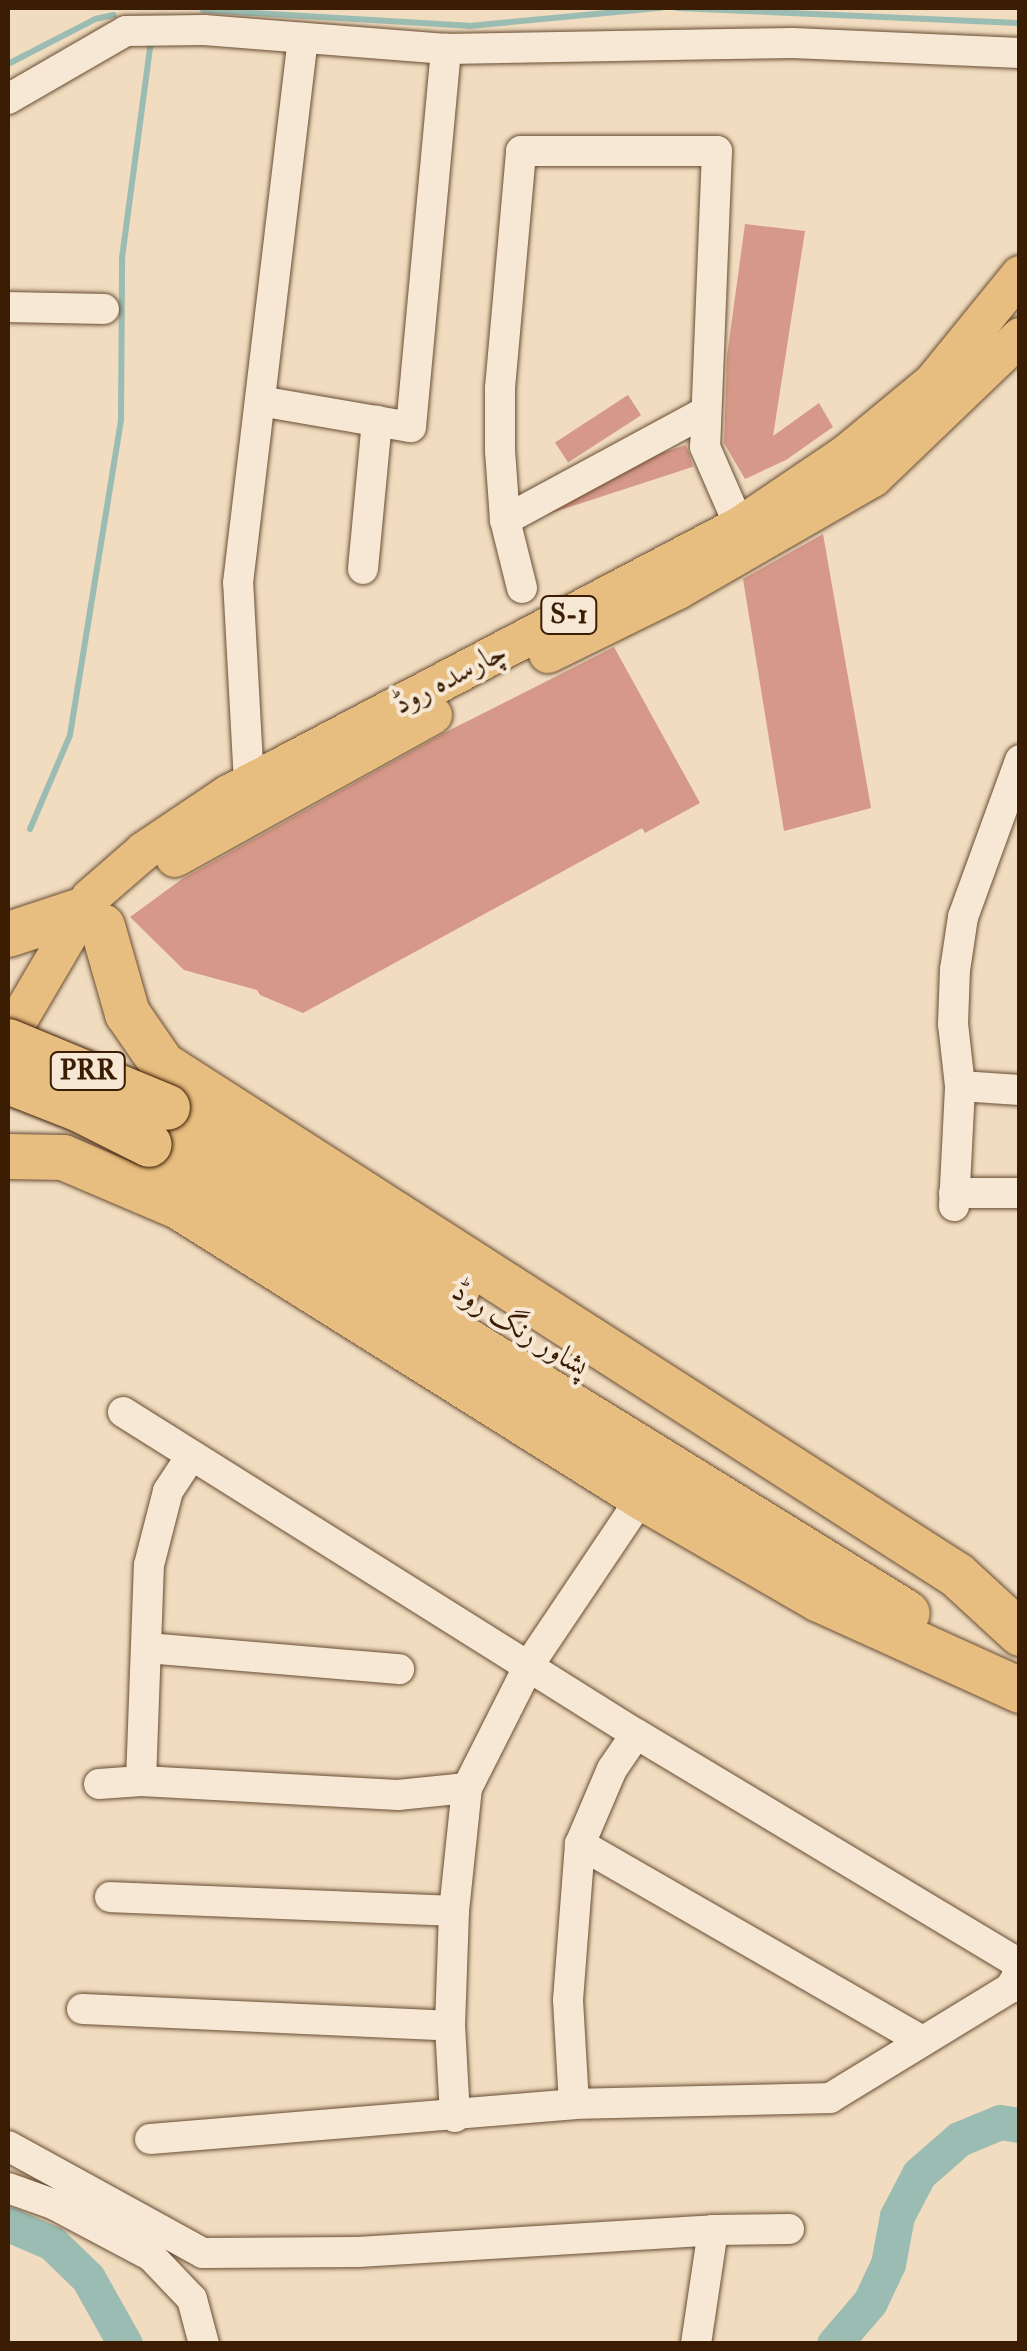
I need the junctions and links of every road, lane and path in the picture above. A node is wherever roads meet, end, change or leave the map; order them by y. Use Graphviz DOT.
graph roads {
  1 [pos="129,19"];
  2 [pos="184,19"];
  3 [pos="303,38"];
  4 [pos="446,49"];
  5 [pos="1020,53"];
  6 [pos="8,99"];
  7 [pos="1020,275"];
  8 [pos="8,308"];
  9 [pos="104,309"];
  10 [pos="1020,338"];
  11 [pos="260,400"];
  12 [pos="703,413"];
  13 [pos="377,421"];
  14 [pos="505,520"];
  15 [pos="744,537"];
  16 [pos="363,569"];
  17 [pos="522,588"];
  18 [pos="1020,760"];
  19 [pos="249,783"];
  20 [pos="1011,805"];
  21 [pos="92,918"];
  22 [pos="8,934"];
  23 [pos="8,1040"];
  24 [pos="8,1083"];
  25 [pos="960,1086"];
  26 [pos="1020,1090"];
  27 [pos="158,1126"];
  28 [pos="8,1156"];
  29 [pos="1020,1194"];
  30 [pos="123,1412"];
  31 [pos="191,1456"];
  32 [pos="642,1497"];
  33 [pos="1020,1633"];
  34 [pos="1020,1642"];
  35 [pos="148,1648"];
  36 [pos="529,1665"];
  37 [pos="399,1669"];
  38 [pos="1020,1682"];
  39 [pos="1020,1690"];
  40 [pos="636,1734"];
  41 [pos="141,1781"];
  42 [pos="99,1784"];
  43 [pos="467,1788"];
  44 [pos="580,1844"];
  45 [pos="110,1897"];
  46 [pos="454,1911"];
  47 [pos="82,2008"];
  48 [pos="450,2026"];
  49 [pos="922,2041"];
  50 [pos="574,2104"];
  51 [pos="455,2117"];
  52 [pos="150,2139"];
  53 [pos="8,2146"];
  54 [pos="8,2188"];
  55 [pos="789,2229"];
  56 [pos="713,2230"];
  57 [pos="203,2253"];
  58 [pos="192,2299"];
  59 [pos="204,2344"];
  60 [pos="696,2344"];
  1 -- 2 [label="street"];
  1 -- 6 [label="street"];
  2 -- 3 [label="street"];
  3 -- 4 [label="street"];
  3 -- 11 [label="street"];
  4 -- 5 [label="street"];
  4 -- 13 [label="street"];
  7 -- 15 [label="main road, چارسدہ روڈ / S-1"];
  8 -- 9 [label="street"];
  10 -- 15 [label="main road, چارسدہ روڈ / S-1"];
  11 -- 13 [label="street"];
  11 -- 19 [label="street"];
  12 -- 14 [label="street"];
  12 -- 14 [label="street"];
  12 -- 15 [label="street"];
  13 -- 16 [label="street"];
  14 -- 17 [label="street"];
  15 -- 19 [label="main road, چارسدہ روڈ / S-1"];
  15 -- 21 [label="main road, چارسدہ روڈ / S-1"];
  18 -- 20 [label="street"];
  19 -- 21 [label="main road, چارسدہ روڈ / S-1"];
  20 -- 25 [label="street"];
  21 -- 22 [label="highway"];
  21 -- 23 [label="main road, چارسدہ روڈ / S-1"];
  21 -- 24 [label="main road, چارسدہ روڈ / S-1"];
  21 -- 33 [label="highway"];
  23 -- 27 [label="highway, پشاور رنگ روڈ / PRR, bridge"];
  24 -- 27 [label="highway, پشاور رنگ روڈ / PRR, bridge"];
  25 -- 26 [label="street"];
  25 -- 29 [label="street"];
  27 -- 34 [label="highway, پشاور رنگ روڈ"];
  27 -- 38 [label="highway, پشاور رنگ روڈ"];
  28 -- 32 [label="highway"];
  30 -- 31 [label="street"];
  31 -- 35 [label="street"];
  31 -- 36 [label="street"];
  32 -- 36 [label="street"];
  32 -- 39 [label="highway"];
  35 -- 37 [label="street"];
  35 -- 41 [label="street"];
  36 -- 40 [label="street"];
  36 -- 43 [label="street"];
  40 -- 44 [label="street"];
  40 -- 49 [label="street"];
  41 -- 42 [label="street"];
  41 -- 43 [label="street"];
  43 -- 46 [label="street"];
  44 -- 49 [label="street"];
  44 -- 50 [label="street"];
  45 -- 46 [label="street"];
  46 -- 48 [label="street"];
  47 -- 48 [label="street"];
  48 -- 51 [label="street"];
  49 -- 50 [label="street"];
  50 -- 51 [label="street"];
  51 -- 52 [label="street"];
  53 -- 57 [label="street"];
  54 -- 58 [label="street"];
  55 -- 56 [label="street"];
  56 -- 57 [label="street"];
  56 -- 60 [label="street"];
  57 -- 58 [label="street"];
  58 -- 59 [label="street"];
}
